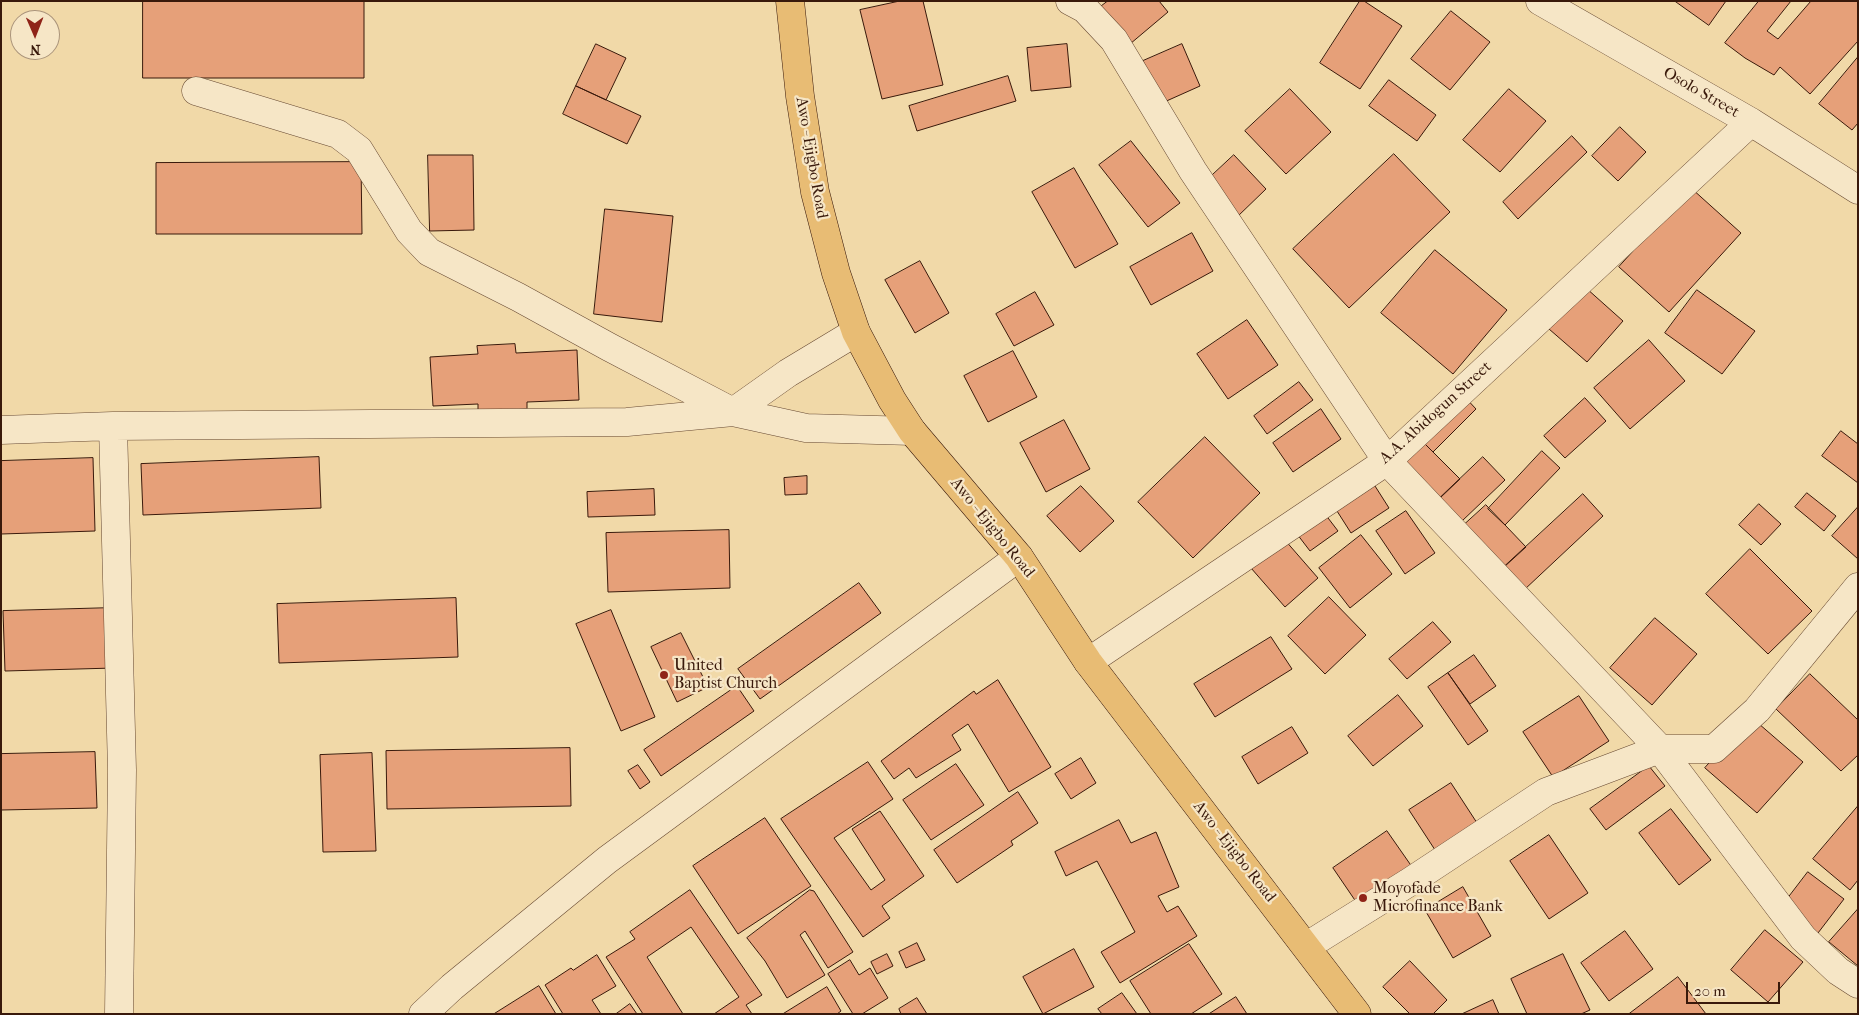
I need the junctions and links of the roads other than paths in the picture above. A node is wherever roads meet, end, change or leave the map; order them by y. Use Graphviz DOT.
graph roads {
  1 [pos="790,1"];
  2 [pos="1070,1"];
  3 [pos="1540,1"];
  4 [pos="196,91"];
  5 [pos="1751,122"];
  6 [pos="1858,190"];
  7 [pos="856,332"];
  8 [pos="733,412"];
  9 [pos="113,426"];
  10 [pos="1,430"];
  11 [pos="912,430"];
  12 [pos="1387,461"];
  13 [pos="1019,556"];
  14 [pos="1858,587"];
  15 [pos="1088,662"];
  16 [pos="1660,749"];
  17 [pos="1307,946"];
  18 [pos="1858,984"];
  19 [pos="119,1014"];
  20 [pos="423,1014"];
  21 [pos="1357,1014"];
  1 -- 7 [label="main road, Awo - Ejigbo Road"];
  2 -- 12 [label="street"];
  3 -- 5 [label="street, Osolo Street"];
  4 -- 8 [label="street"];
  5 -- 6 [label="street, Osolo Street"];
  5 -- 12 [label="street, A.A. Abidogun Street"];
  7 -- 8 [label="street"];
  7 -- 11 [label="main road, Awo - Ejigbo Road"];
  8 -- 9 [label="street"];
  8 -- 11 [label="street"];
  9 -- 10 [label="street"];
  9 -- 19 [label="street"];
  11 -- 13 [label="main road, Awo - Ejigbo Road"];
  12 -- 15 [label="street, A.A. Abidogun Street"];
  12 -- 16 [label="street"];
  13 -- 15 [label="main road, Awo - Ejigbo Road"];
  13 -- 20 [label="street"];
  14 -- 16 [label="street"];
  15 -- 17 [label="main road, Awo - Ejigbo Road"];
  16 -- 17 [label="street"];
  16 -- 18 [label="street"];
  17 -- 21 [label="main road, Awo - Ejigbo Road"];
}
